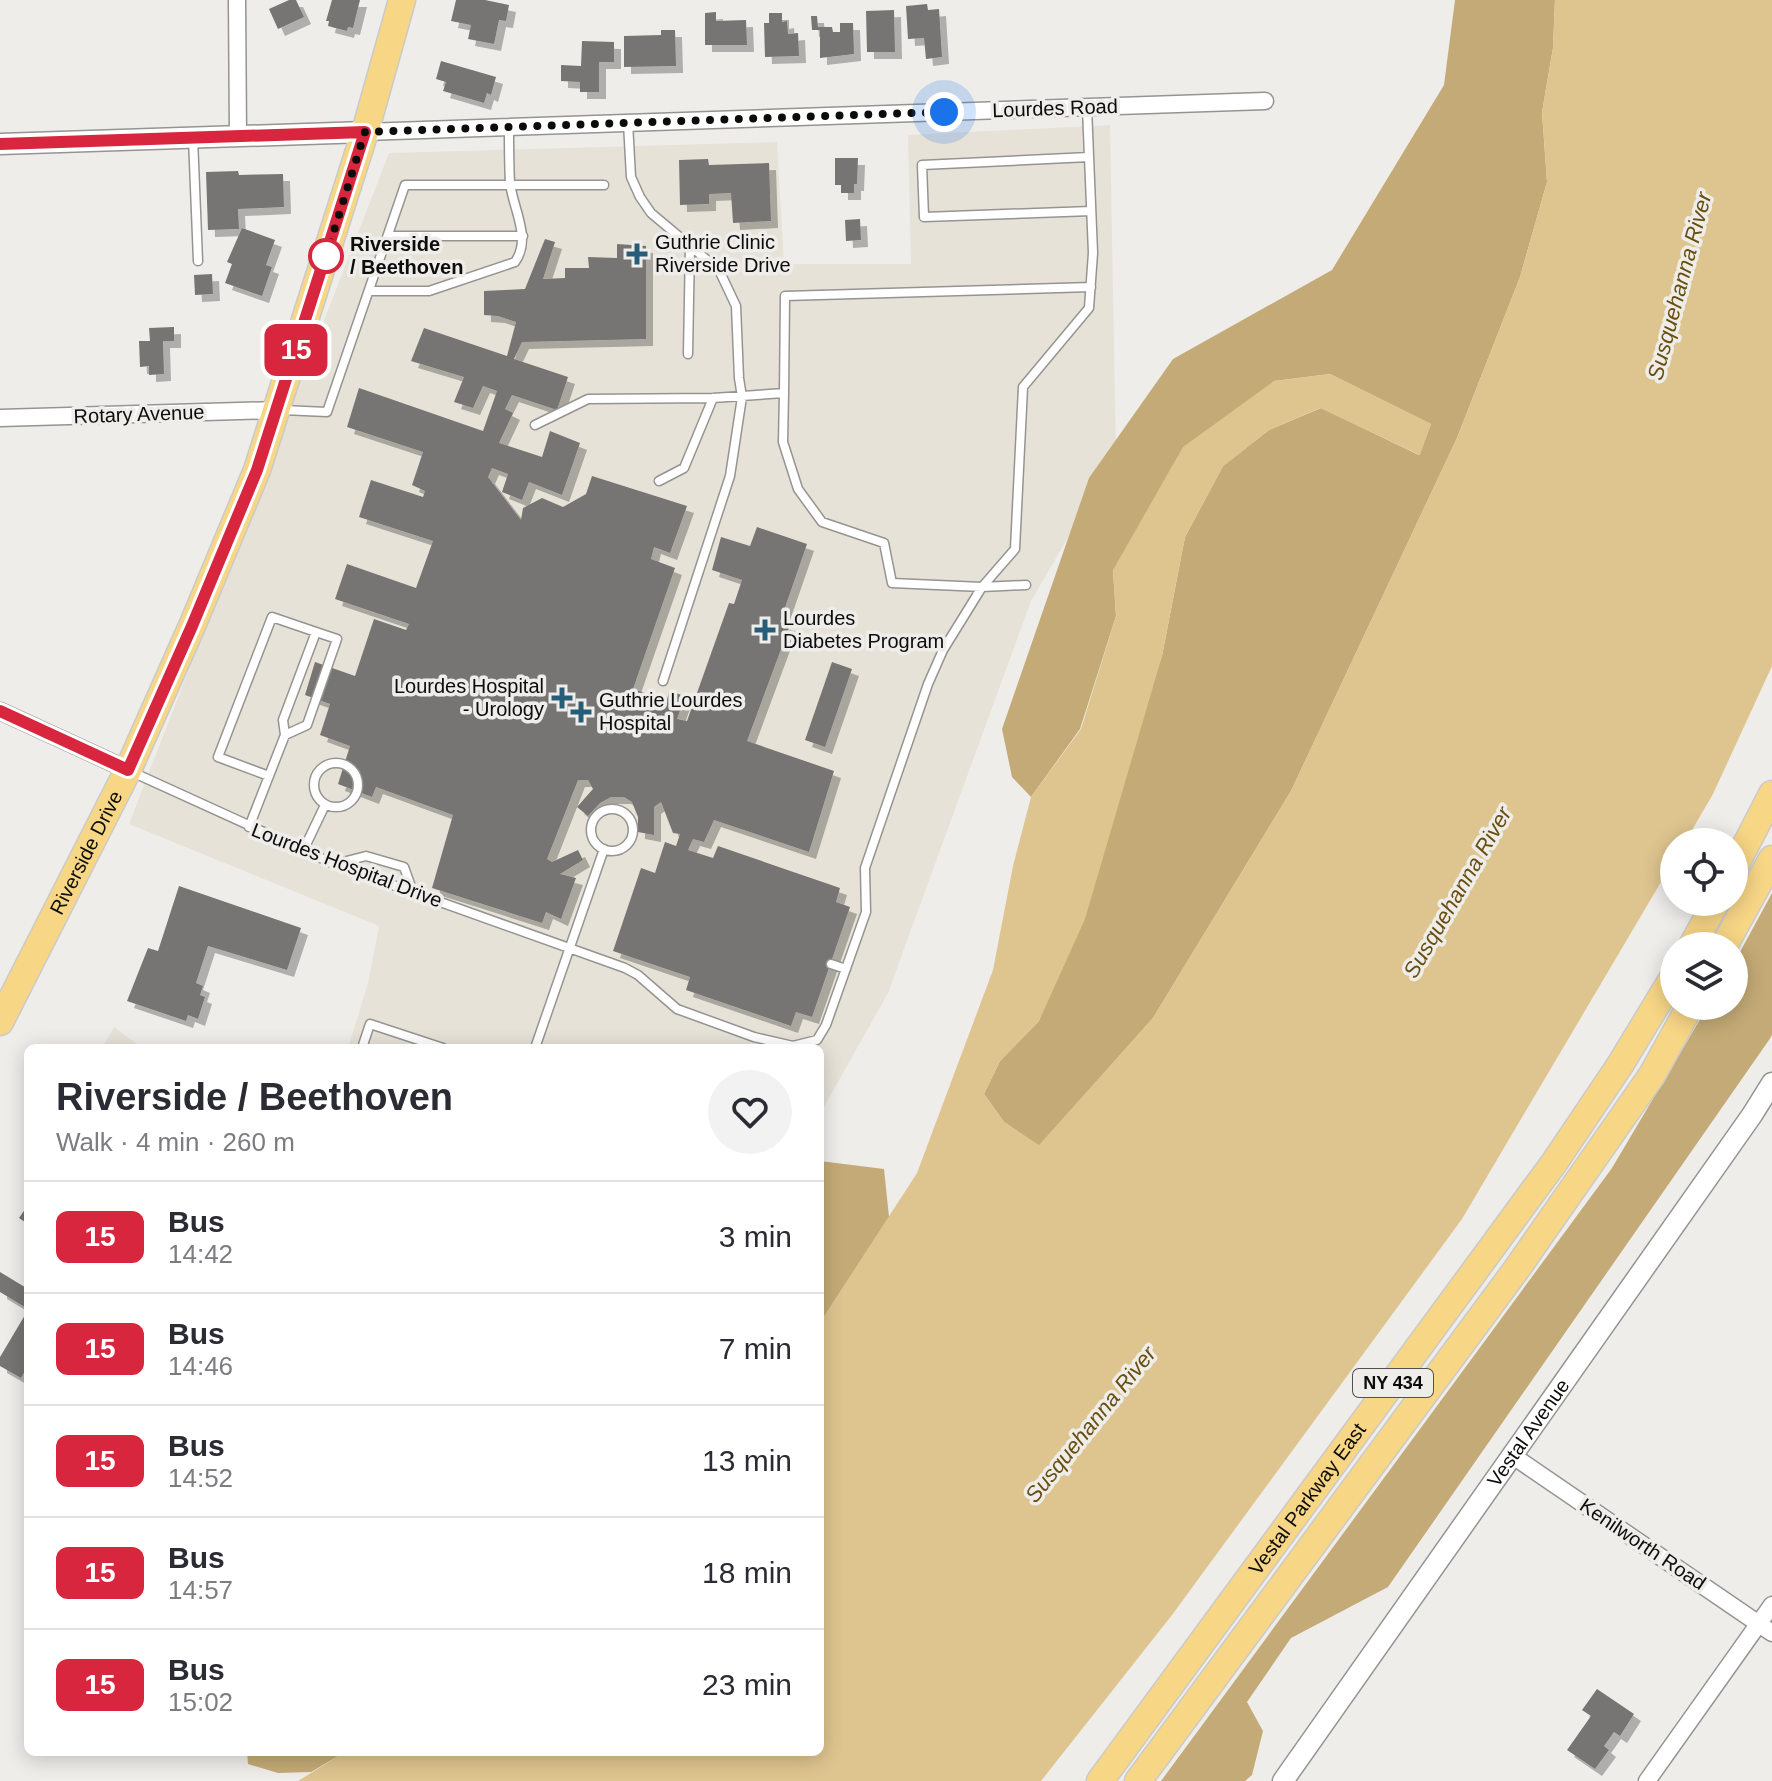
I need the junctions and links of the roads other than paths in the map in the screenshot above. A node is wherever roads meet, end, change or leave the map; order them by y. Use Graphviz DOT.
graph roads {
  1 [pos="237,0"];
  2 [pos="402,0"];
  3 [pos="1265,101"];
  4 [pos="1087,107"];
  5 [pos="628,122"];
  6 [pos="509,126"];
  7 [pos="365,132"];
  8 [pos="238,135"];
  9 [pos="193,137"];
  10 [pos="0,144"];
  11 [pos="1089,157"];
  12 [pos="510,185"];
  13 [pos="604,185"];
  14 [pos="1091,211"];
  15 [pos="388,236"];
  16 [pos="523,236"];
  17 [pos="690,245"];
  18 [pos="198,261"];
  19 [pos="1091,287"];
  20 [pos="370,291"];
  21 [pos="688,354"];
  22 [pos="784,393"];
  23 [pos="742,397"];
  24 [pos="713,398"];
  25 [pos="277,410"];
  26 [pos="0,418"];
  27 [pos="535,425"];
  28 [pos="659,481"];
  29 [pos="1026,585"];
  30 [pos="982,587"];
  31 [pos="316,632"];
  32 [pos="663,681"];
  33 [pos="0,711"];
  34 [pos="285,735"];
  35 [pos="128,770"];
  36 [pos="269,776"];
  37 [pos="1772,794"];
  38 [pos="325,805"];
  39 [pos="249,827"];
  40 [pos="1748,841"];
  41 [pos="604,849"];
  42 [pos="303,851"];
  43 [pos="1772,859"];
  44 [pos="334,864"];
  45 [pos="413,892"];
  46 [pos="1732,932"];
  47 [pos="571,947"];
  48 [pos="831,964"];
  49 [pos="846,969"];
  50 [pos="1660,999"];
  51 [pos="1682,1020"];
  52 [pos="0,1022"];
  53 [pos="754,1037"];
  54 [pos="363,1044"];
  55 [pos="431,1044"];
  56 [pos="536,1044"];
  57 [pos="751,1044"];
  58 [pos="784,1044"];
  59 [pos="801,1044"];
  60 [pos="1772,1083"];
  61 [pos="1513,1456"];
  62 [pos="1772,1605"];
  63 [pos="1766,1628"];
  64 [pos="1100,1781"];
  65 [pos="1138,1781"];
  66 [pos="1283,1781"];
  67 [pos="1647,1781"];
  1 -- 8 [label="street"];
  2 -- 7 [label="main road, Riverside Drive"];
  3 -- 4 [label="street, Lourdes Road"];
  4 -- 5 [label="street, Lourdes Road"];
  4 -- 11 [label="lane"];
  5 -- 6 [label="street, Lourdes Road"];
  5 -- 17 [label="lane"];
  6 -- 7 [label="street, Lourdes Road"];
  6 -- 12 [label="lane"];
  7 -- 8 [label="street"];
  7 -- 25 [label="main road, Riverside Drive"];
  8 -- 9 [label="street"];
  9 -- 10 [label="street"];
  9 -- 18 [label="lane"];
  11 -- 14 [label="lane"];
  11 -- 14 [label="lane"];
  12 -- 13 [label="lane"];
  12 -- 15 [label="lane"];
  12 -- 16 [label="lane"];
  14 -- 19 [label="lane"];
  15 -- 16 [label="lane"];
  15 -- 20 [label="lane"];
  16 -- 20 [label="lane"];
  17 -- 21 [label="lane"];
  17 -- 23 [label="lane"];
  19 -- 22 [label="lane"];
  19 -- 30 [label="lane"];
  20 -- 25 [label="lane"];
  22 -- 23 [label="lane"];
  22 -- 30 [label="lane"];
  23 -- 24 [label="lane"];
  23 -- 32 [label="lane"];
  24 -- 27 [label="lane"];
  24 -- 28 [label="lane"];
  25 -- 26 [label="street, Rotary Avenue"];
  25 -- 35 [label="main road, Riverside Drive"];
  29 -- 30 [label="lane"];
  30 -- 49 [label="lane"];
  31 -- 34 [label="lane"];
  31 -- 34 [label="lane"];
  31 -- 36 [label="lane"];
  33 -- 35 [label="street"];
  34 -- 36 [label="lane"];
  35 -- 39 [label="lane, Lourdes Hospital Drive"];
  35 -- 52 [label="main road, Riverside Drive"];
  36 -- 39 [label="lane"];
  37 -- 40 [label="main road"];
  38 -- 38 [label="lane"];
  38 -- 42 [label="lane"];
  39 -- 42 [label="lane, Lourdes Hospital Drive"];
  41 -- 41 [label="lane"];
  41 -- 47 [label="lane"];
  42 -- 44 [label="lane, Lourdes Hospital Drive"];
  43 -- 46 [label="main road"];
  44 -- 45 [label="lane, Lourdes Hospital Drive"];
  44 -- 45 [label="lane"];
  45 -- 47 [label="lane, Lourdes Hospital Drive"];
  47 -- 53 [label="lane, Lourdes Hospital Drive"];
  47 -- 56 [label="lane"];
  48 -- 49 [label="lane"];
  49 -- 59 [label="lane, Lourdes Hospital Drive"];
  50 -- 64 [label="main road, Vestal Parkway East / NY 434"];
  51 -- 65 [label="main road, Vestal Parkway East / NY 434"];
  53 -- 57 [label="lane"];
  53 -- 58 [label="lane, Lourdes Hospital Drive"];
  54 -- 55 [label="lane"];
  60 -- 61 [label="street, Vestal Avenue"];
  61 -- 63 [label="street, Kenilworth Road"];
  61 -- 66 [label="street, Vestal Avenue"];
  62 -- 63 [label="street"];
  63 -- 67 [label="street"];
}
